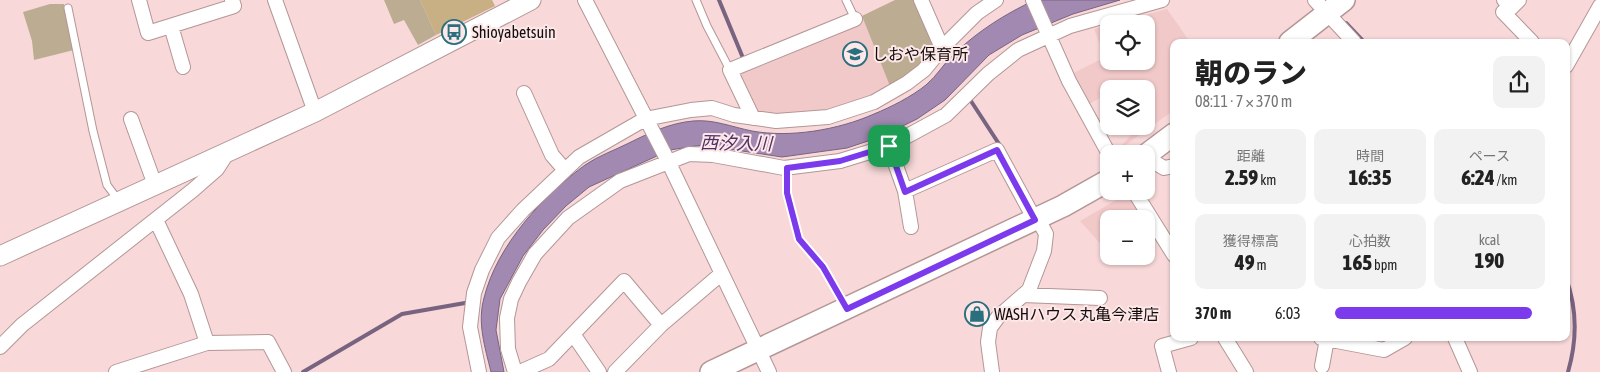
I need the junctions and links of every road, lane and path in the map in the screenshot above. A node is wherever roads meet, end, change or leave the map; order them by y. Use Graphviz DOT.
graph roads {
  1 [pos="139,0"];
  2 [pos="232,0"];
  3 [pos="275,0"];
  4 [pos="531,0"];
  5 [pos="585,0"];
  6 [pos="696,0"];
  7 [pos="846,0"];
  8 [pos="921,0"];
  9 [pos="996,0"];
  10 [pos="1033,0"];
  11 [pos="1162,0"];
  12 [pos="1520,0"];
  13 [pos="1329,4"];
  14 [pos="1504,6"];
  15 [pos="1600,6"];
  16 [pos="68,8"];
  17 [pos="855,19"];
  18 [pos="171,26"];
  19 [pos="1049,36"];
  20 [pos="1293,39"];
  21 [pos="1352,39"];
  22 [pos="1523,39"];
  23 [pos="942,48"];
  24 [pos="1570,59"];
  25 [pos="183,68"];
  26 [pos="730,70"];
  27 [pos="524,93"];
  28 [pos="315,112"];
  29 [pos="131,118"];
  30 [pos="754,118"];
  31 [pos="647,121"];
  32 [pos="1170,137"];
  33 [pos="1104,145"];
  34 [pos="889,146"];
  35 [pos="1155,149"];
  36 [pos="228,152"];
  37 [pos="667,159"];
  38 [pos="1155,162"];
  39 [pos="1170,167"];
  40 [pos="787,168"];
  41 [pos="564,169"];
  42 [pos="155,185"];
  43 [pos="1100,185"];
  44 [pos="905,192"];
  45 [pos="1140,200"];
  46 [pos="119,201"];
  47 [pos="1037,219"];
  48 [pos="156,220"];
  49 [pos="911,227"];
  50 [pos="1170,249"];
  51 [pos="0,256"];
  52 [pos="721,274"];
  53 [pos="1023,295"];
  54 [pos="1100,298"];
  55 [pos="847,309"];
  56 [pos="661,325"];
  57 [pos="573,334"];
  58 [pos="1180,341"];
  59 [pos="1227,341"];
  60 [pos="1324,341"];
  61 [pos="1339,341"];
  62 [pos="1400,341"];
  63 [pos="1456,341"];
  64 [pos="207,343"];
  65 [pos="0,347"];
  66 [pos="759,350"];
  67 [pos="1322,366"];
  68 [pos="116,372"];
  69 [pos="284,372"];
  70 [pos="479,372"];
  71 [pos="515,372"];
  72 [pos="520,372"];
  73 [pos="599,372"];
  74 [pos="615,372"];
  75 [pos="711,372"];
  76 [pos="769,372"];
  77 [pos="992,372"];
  78 [pos="1169,372"];
  79 [pos="1246,372"];
  80 [pos="1470,372"];
  1 -- 18 [label="street"];
  2 -- 18 [label="street"];
  3 -- 28 [label="street"];
  4 -- 28 [label="street"];
  5 -- 31 [label="street"];
  6 -- 26 [label="lane"];
  7 -- 17 [label="lane"];
  8 -- 23 [label="street"];
  9 -- 23 [label="street"];
  10 -- 19 [label="street"];
  11 -- 19 [label="street"];
  12 -- 14 [label="street"];
  13 -- 20 [label="main road"];
  13 -- 21 [label="street"];
  14 -- 22 [label="street"];
  15 -- 24 [label="street"];
  16 -- 46 [label="lane"];
  17 -- 26 [label="street"];
  18 -- 25 [label="street"];
  19 -- 33 [label="street"];
  19 -- 34 [label="street"];
  23 -- 30 [label="street"];
  26 -- 30 [label="street"];
  27 -- 41 [label="street"];
  28 -- 36 [label="street"];
  29 -- 42 [label="street"];
  30 -- 31 [label="street"];
  31 -- 37 [label="street"];
  31 -- 41 [label="street"];
  32 -- 35 [label="main road"];
  34 -- 40 [label="street"];
  34 -- 44 [label="street"];
  36 -- 42 [label="street"];
  36 -- 48 [label="street"];
  37 -- 40 [label="street"];
  37 -- 52 [label="street"];
  37 -- 71 [label="street"];
  38 -- 39 [label="street"];
  40 -- 55 [label="lane"];
  41 -- 70 [label="street"];
  42 -- 46 [label="street"];
  43 -- 47 [label="main road"];
  44 -- 47 [label="street"];
  44 -- 49 [label="street"];
  45 -- 50 [label="street"];
  46 -- 51 [label="street"];
  47 -- 53 [label="street"];
  47 -- 55 [label="main road"];
  48 -- 64 [label="street"];
  48 -- 65 [label="street"];
  52 -- 56 [label="street"];
  52 -- 66 [label="street"];
  53 -- 54 [label="street"];
  53 -- 77 [label="street"];
  55 -- 66 [label="main road"];
  56 -- 57 [label="street"];
  56 -- 74 [label="street"];
  57 -- 72 [label="street"];
  57 -- 73 [label="street"];
  58 -- 78 [label="street"];
  59 -- 79 [label="street"];
  60 -- 67 [label="street"];
  61 -- 62 [label="street"];
  63 -- 80 [label="street"];
  64 -- 68 [label="street"];
  64 -- 69 [label="street"];
  66 -- 75 [label="main road"];
  66 -- 76 [label="street"];
}
